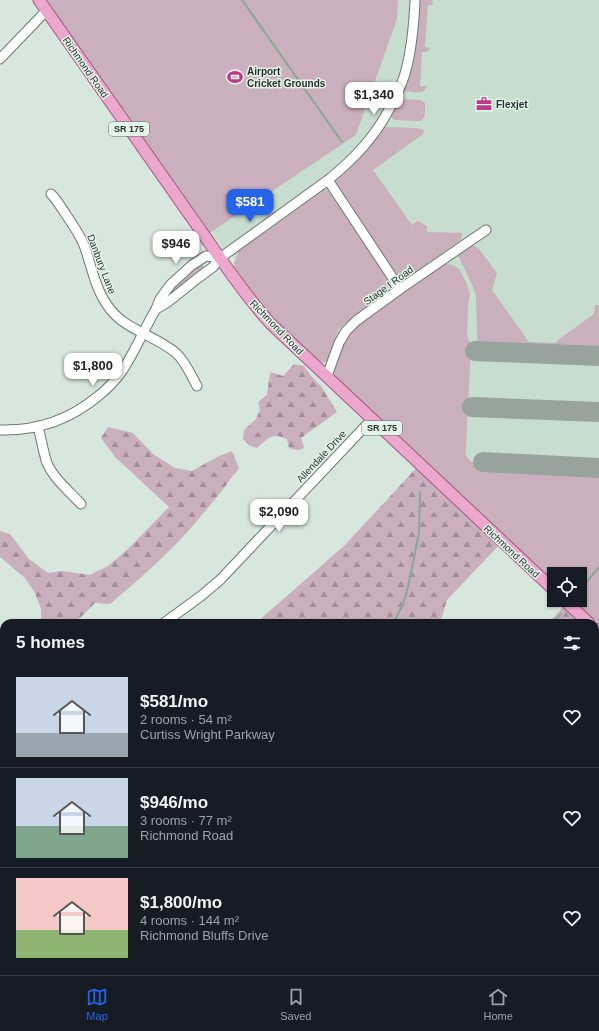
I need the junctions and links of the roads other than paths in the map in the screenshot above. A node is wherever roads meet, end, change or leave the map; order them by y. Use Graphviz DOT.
graph roads {
  1 [pos="39,0"];
  2 [pos="415,0"];
  3 [pos="46,11"];
  4 [pos="0,59"];
  5 [pos="328,180"];
  6 [pos="51,194"];
  7 [pos="486,230"];
  8 [pos="220,258"];
  9 [pos="400,289"];
  10 [pos="156,309"];
  11 [pos="142,333"];
  12 [pos="327,376"];
  13 [pos="197,386"];
  14 [pos="372,418"];
  15 [pos="38,426"];
  16 [pos="0,430"];
  17 [pos="81,504"];
  18 [pos="547,583"];
  19 [pos="572,607"];
  20 [pos="169,619"];
  21 [pos="585,619"];
  1 -- 3 [label="main road, Richmond Road / SR 175"];
  2 -- 5 [label="street"];
  3 -- 4 [label="street"];
  3 -- 8 [label="main road, Richmond Road / SR 175"];
  5 -- 8 [label="street"];
  5 -- 9 [label="street"];
  6 -- 11 [label="street, Danbury Lane"];
  7 -- 9 [label="street, Stage I Road"];
  8 -- 10 [label="street"];
  8 -- 10 [label="street"];
  8 -- 12 [label="main road, Richmond Road / SR 175"];
  9 -- 12 [label="street, Stage I Road"];
  10 -- 11 [label="street"];
  11 -- 13 [label="street, Danbury Lane"];
  11 -- 15 [label="street"];
  12 -- 14 [label="main road, Richmond Road / SR 175"];
  14 -- 18 [label="main road, Richmond Road / SR 175"];
  14 -- 20 [label="street, Allendale Drive"];
  15 -- 16 [label="street"];
  15 -- 17 [label="street"];
  19 -- 21 [label="main road"];
}
